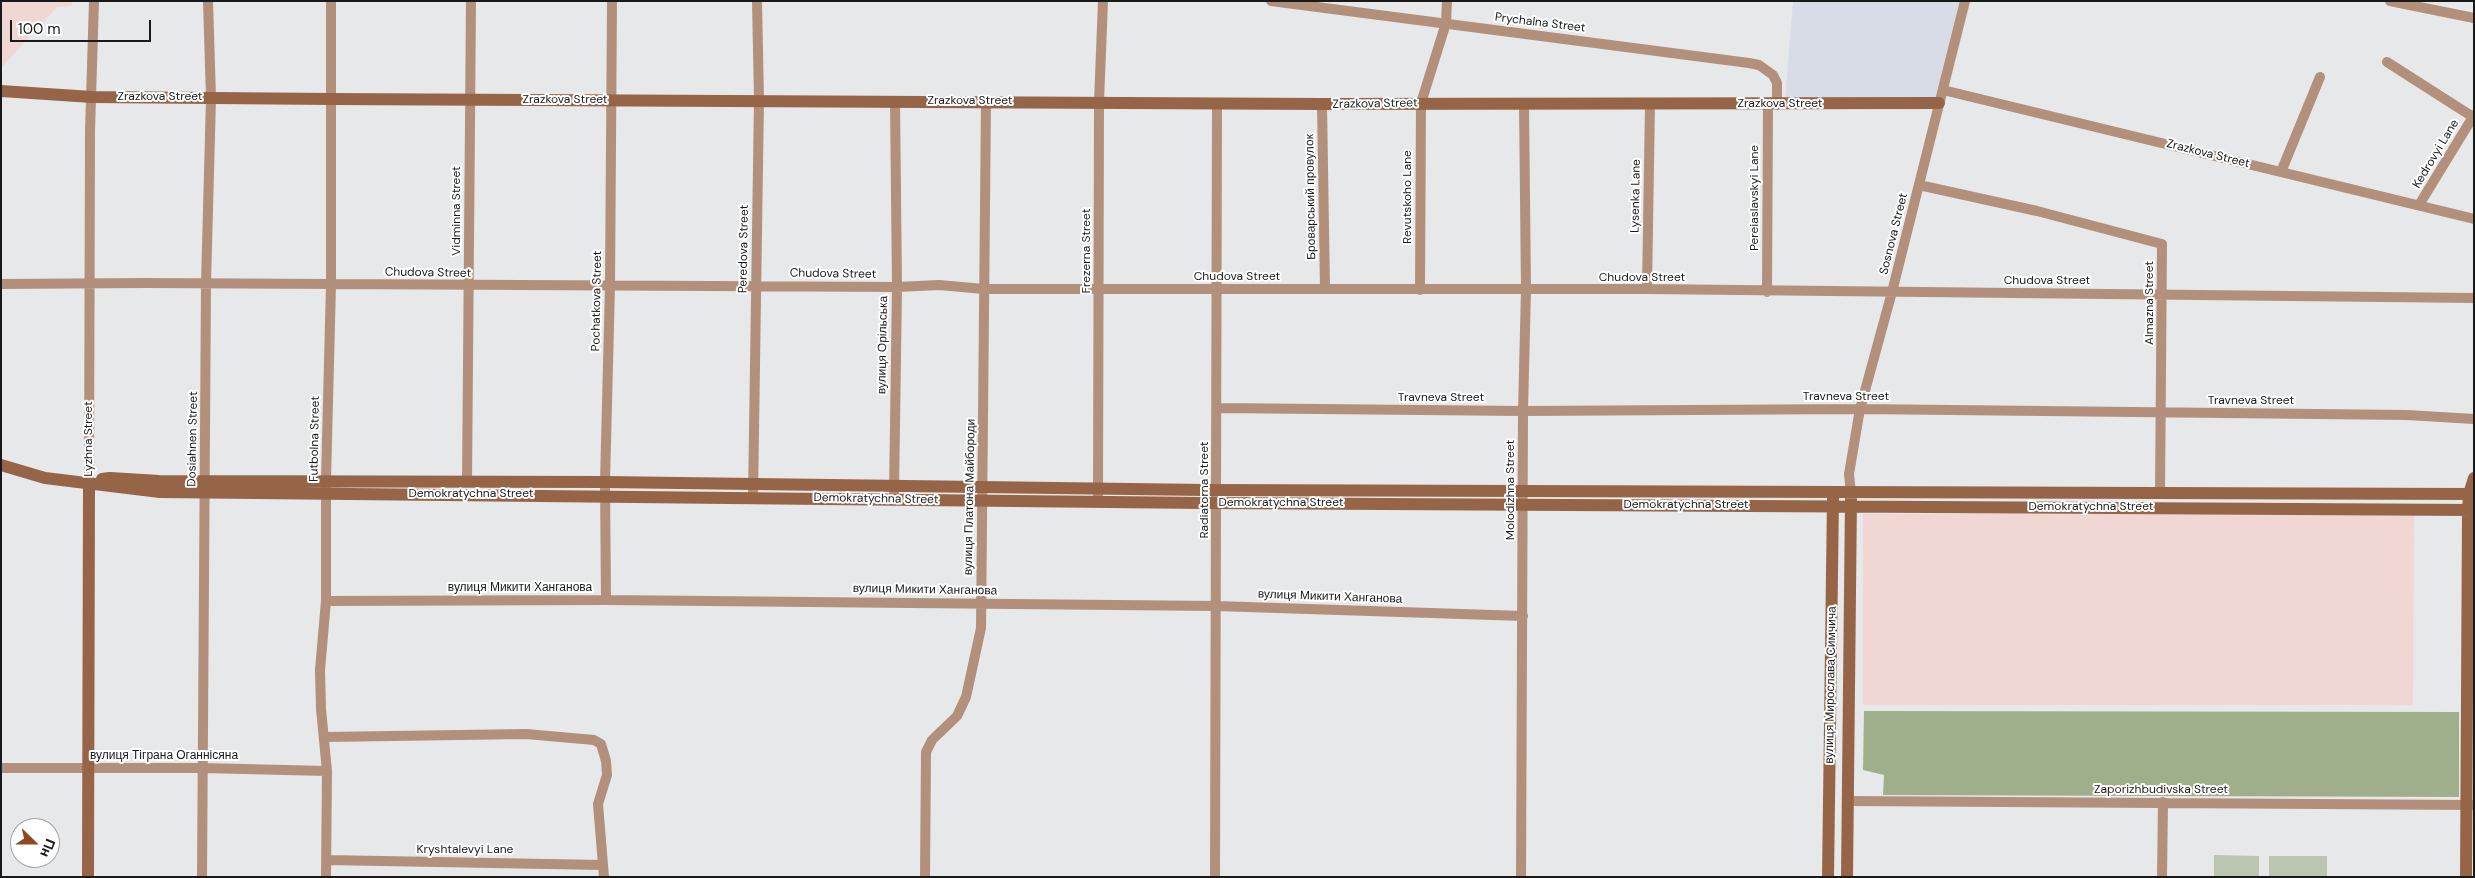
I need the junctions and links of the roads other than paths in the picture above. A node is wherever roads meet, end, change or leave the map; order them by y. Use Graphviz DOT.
graph roads {
  1 [pos="94,1"];
  2 [pos="208,1"];
  3 [pos="331,1"];
  4 [pos="471,1"];
  5 [pos="612,1"];
  6 [pos="756,1"];
  7 [pos="1103,1"];
  8 [pos="1271,1"];
  9 [pos="1447,1"];
  10 [pos="1965,1"];
  11 [pos="2390,1"];
  12 [pos="2474,18"];
  13 [pos="1446,23"];
  14 [pos="2386,62"];
  15 [pos="2320,77"];
  16 [pos="1943,90"];
  17 [pos="1,91"];
  18 [pos="92,97"];
  19 [pos="211,98"];
  20 [pos="332,99"];
  21 [pos="471,99"];
  22 [pos="612,100"];
  23 [pos="758,100"];
  24 [pos="895,101"];
  25 [pos="986,101"];
  26 [pos="1099,102"];
  27 [pos="1217,103"];
  28 [pos="1421,103"];
  29 [pos="1650,103"];
  30 [pos="1939,103"];
  31 [pos="1322,104"];
  32 [pos="1524,104"];
  33 [pos="1772,104"];
  34 [pos="2473,116"];
  35 [pos="2281,172"];
  36 [pos="1919,185"];
  37 [pos="2420,205"];
  38 [pos="2474,219"];
  39 [pos="1,284"];
  40 [pos="90,284"];
  41 [pos="206,284"];
  42 [pos="331,284"];
  43 [pos="469,286"];
  44 [pos="610,286"];
  45 [pos="757,286"];
  46 [pos="897,287"];
  47 [pos="984,289"];
  48 [pos="1099,289"];
  49 [pos="1216,289"];
  50 [pos="1325,289"];
  51 [pos="1420,290"];
  52 [pos="1526,290"];
  53 [pos="1647,290"];
  54 [pos="1767,292"];
  55 [pos="1892,292"];
  56 [pos="2163,294"];
  57 [pos="2474,298"];
  58 [pos="1218,408"];
  59 [pos="1860,409"];
  60 [pos="1523,411"];
  61 [pos="2162,414"];
  62 [pos="2474,419"];
  63 [pos="1,465"];
  64 [pos="1849,474"];
  65 [pos="2474,478"];
  66 [pos="326,480"];
  67 [pos="89,482"];
  68 [pos="467,482"];
  69 [pos="205,487"];
  70 [pos="605,489"];
  71 [pos="753,491"];
  72 [pos="894,493"];
  73 [pos="2160,493"];
  74 [pos="326,494"];
  75 [pos="982,494"];
  76 [pos="2471,494"];
  77 [pos="1098,495"];
  78 [pos="1217,497"];
  79 [pos="1524,498"];
  80 [pos="1833,499"];
  81 [pos="1851,499"];
  82 [pos="2471,510"];
  83 [pos="606,600"];
  84 [pos="326,601"];
  85 [pos="981,603"];
  86 [pos="1216,606"];
  87 [pos="2471,610"];
  88 [pos="1523,616"];
  89 [pos="2471,716"];
  90 [pos="325,736"];
  91 [pos="1,768"];
  92 [pos="89,768"];
  93 [pos="202,768"];
  94 [pos="328,771"];
  95 [pos="1848,801"];
  96 [pos="2163,802"];
  97 [pos="2470,804"];
  98 [pos="326,860"];
  99 [pos="602,865"];
  100 [pos="88,877"];
  101 [pos="202,877"];
  102 [pos="326,877"];
  103 [pos="604,877"];
  104 [pos="925,877"];
  105 [pos="1215,877"];
  106 [pos="1521,877"];
  107 [pos="1828,877"];
  108 [pos="1847,877"];
  109 [pos="2162,877"];
  110 [pos="2466,877"];
  1 -- 18 [label="street, Lyzhna Street"];
  2 -- 19 [label="street, Dosiahnen Street"];
  3 -- 20 [label="street, Futbolna Street"];
  4 -- 21 [label="street, Vidminna Street"];
  5 -- 22 [label="street, Pochatkova Street"];
  6 -- 23 [label="street, Peredova Street"];
  7 -- 26 [label="street, Frezerna Street"];
  8 -- 13 [label="street, Prychalna Street"];
  9 -- 13 [label="street, Revutskoho Lane"];
  10 -- 16 [label="street, Sosnova Street"];
  11 -- 12 [label="street"];
  13 -- 28 [label="street, Revutskoho Lane"];
  13 -- 33 [label="street, Prychalna Street"];
  14 -- 34 [label="street"];
  15 -- 35 [label="street"];
  16 -- 30 [label="street, Sosnova Street"];
  16 -- 35 [label="street, Zrazkova Street"];
  17 -- 18 [label="street, Zrazkova Street"];
  18 -- 19 [label="street, Zrazkova Street"];
  18 -- 40 [label="street, Lyzhna Street"];
  19 -- 20 [label="street, Zrazkova Street"];
  19 -- 41 [label="street, Dosiahnen Street"];
  20 -- 21 [label="street, Zrazkova Street"];
  20 -- 42 [label="street, Futbolna Street"];
  21 -- 22 [label="street, Zrazkova Street"];
  21 -- 43 [label="street, Vidminna Street"];
  22 -- 23 [label="street, Zrazkova Street"];
  22 -- 44 [label="street, Pochatkova Street"];
  23 -- 24 [label="street, Zrazkova Street"];
  23 -- 45 [label="street, Peredova Street"];
  24 -- 25 [label="street, Zrazkova Street"];
  24 -- 46 [label="street, вулиця Орільська"];
  25 -- 26 [label="street, Zrazkova Street"];
  25 -- 47 [label="street, вулиця Платона Майбороди"];
  26 -- 27 [label="street, Zrazkova Street"];
  26 -- 48 [label="street, Frezerna Street"];
  27 -- 31 [label="street, Zrazkova Street"];
  27 -- 49 [label="street, Radiatorna Street"];
  28 -- 31 [label="street, Zrazkova Street"];
  28 -- 32 [label="street, Zrazkova Street"];
  28 -- 51 [label="street, Revutskoho Lane"];
  29 -- 32 [label="street, Zrazkova Street"];
  29 -- 33 [label="street, Zrazkova Street"];
  29 -- 53 [label="street, Lysenka Lane"];
  30 -- 33 [label="street, Zrazkova Street"];
  30 -- 36 [label="street, Sosnova Street"];
  31 -- 50 [label="street, Броварський провулок"];
  32 -- 52 [label="street, Molodizhna Street"];
  33 -- 54 [label="street, Pereiaslavskyi Lane"];
  34 -- 37 [label="street, Kedrovyi Lane"];
  35 -- 37 [label="street, Zrazkova Street"];
  36 -- 55 [label="street, Sosnova Street"];
  36 -- 56 [label="street, Almazna Street"];
  37 -- 38 [label="street, Zrazkova Street"];
  39 -- 40 [label="street, Chudova Street"];
  40 -- 41 [label="street, Chudova Street"];
  40 -- 67 [label="street, Lyzhna Street"];
  41 -- 42 [label="street, Chudova Street"];
  41 -- 69 [label="street, Dosiahnen Street"];
  42 -- 43 [label="street, Chudova Street"];
  42 -- 66 [label="street, Futbolna Street"];
  43 -- 44 [label="street, Chudova Street"];
  43 -- 68 [label="street, Vidminna Street"];
  44 -- 45 [label="street, Chudova Street"];
  44 -- 70 [label="street, Pochatkova Street"];
  45 -- 46 [label="street, Chudova Street"];
  45 -- 71 [label="street, Peredova Street"];
  46 -- 47 [label="street, Chudova Street"];
  46 -- 72 [label="street, вулиця Орільська"];
  47 -- 48 [label="street, Chudova Street"];
  47 -- 75 [label="street, вулиця Платона Майбороди"];
  48 -- 49 [label="street, Chudova Street"];
  48 -- 77 [label="street, Frezerna Street"];
  49 -- 50 [label="street, Chudova Street"];
  49 -- 58 [label="street, Radiatorna Street"];
  50 -- 51 [label="street, Chudova Street"];
  51 -- 52 [label="street, Chudova Street"];
  52 -- 53 [label="street, Chudova Street"];
  52 -- 60 [label="street, Molodizhna Street"];
  53 -- 54 [label="street, Chudova Street"];
  54 -- 55 [label="street, Chudova Street"];
  55 -- 56 [label="street, Chudova Street"];
  55 -- 59 [label="street, Sosnova Street"];
  56 -- 57 [label="street, Chudova Street"];
  56 -- 61 [label="street, Almazna Street"];
  58 -- 60 [label="street, Travneva Street"];
  58 -- 78 [label="street, Radiatorna Street"];
  59 -- 60 [label="street, Travneva Street"];
  59 -- 61 [label="street, Travneva Street"];
  59 -- 64 [label="street, Sosnova Street"];
  60 -- 79 [label="street, Molodizhna Street"];
  61 -- 62 [label="street, Travneva Street"];
  61 -- 73 [label="street, Almazna Street"];
  63 -- 67 [label="street, Demokratychna Street"];
  64 -- 80 [label="street"];
  64 -- 81 [label="street, Sosnova Street"];
  65 -- 76 [label="street"];
  66 -- 68 [label="street, Demokratychna Street"];
  66 -- 69 [label="street, Demokratychna Street"];
  66 -- 74 [label="street, Futbolna Street"];
  67 -- 69 [label="street, Demokratychna Street"];
  67 -- 92 [label="street, Lyzhna Street"];
  68 -- 70 [label="street, Demokratychna Street"];
  69 -- 74 [label="street, Demokratychna Street"];
  69 -- 93 [label="street, Dosiahnen Street"];
  70 -- 71 [label="street, Demokratychna Street"];
  70 -- 74 [label="street, Demokratychna Street"];
  70 -- 83 [label="street, Pochatkova Street"];
  71 -- 72 [label="street, Demokratychna Street"];
  72 -- 75 [label="street, Demokratychna Street"];
  73 -- 76 [label="street, Demokratychna Street"];
  73 -- 81 [label="street, Demokratychna Street"];
  74 -- 84 [label="street, Futbolna Street"];
  75 -- 77 [label="street, Demokratychna Street"];
  75 -- 85 [label="street, вулиця Платона Майбороди"];
  76 -- 82 [label="street"];
  77 -- 78 [label="street, Demokratychna Street"];
  78 -- 79 [label="street, Demokratychna Street"];
  78 -- 86 [label="street, Radiatorna Street"];
  79 -- 80 [label="street, Demokratychna Street"];
  79 -- 88 [label="street, Molodizhna Street"];
  80 -- 81 [label="street, Demokratychna Street"];
  80 -- 107 [label="street, вулиця Мирослава Симчича"];
  81 -- 82 [label="street, Demokratychna Street"];
  81 -- 95 [label="street, вулиця Мирослава Симчича"];
  82 -- 87 [label="street"];
  83 -- 84 [label="street, вулиця Микити Ханганова"];
  83 -- 85 [label="street, вулиця Микити Ханганова"];
  84 -- 90 [label="street, Futbolna Street"];
  85 -- 86 [label="street, вулиця Микити Ханганова"];
  85 -- 104 [label="street, вулиця Платона Майбороди"];
  86 -- 88 [label="street, вулиця Микити Ханганова"];
  86 -- 105 [label="street, Radiatorna Street"];
  87 -- 89 [label="street"];
  88 -- 106 [label="street, Molodizhna Street"];
  89 -- 97 [label="street"];
  90 -- 94 [label="street, Futbolna Street"];
  90 -- 99 [label="street"];
  91 -- 92 [label="street, вулиця Тіграна Оганнісяна"];
  92 -- 93 [label="street, вулиця Тіграна Оганнісяна"];
  92 -- 100 [label="street, Lyzhna Street"];
  93 -- 94 [label="street, вулиця Тіграна Оганнісяна"];
  93 -- 101 [label="street, Dosiahnen Street"];
  94 -- 98 [label="street, Futbolna Street"];
  95 -- 96 [label="street, Zaporizhbudivska Street"];
  95 -- 108 [label="street, вулиця Мирослава Симчича"];
  96 -- 97 [label="street, Zaporizhbudivska Street"];
  96 -- 109 [label="street"];
  97 -- 110 [label="street"];
  98 -- 99 [label="street, Kryshtalevyi Lane"];
  98 -- 102 [label="street, Futbolna Street"];
  99 -- 103 [label="street"];
}
